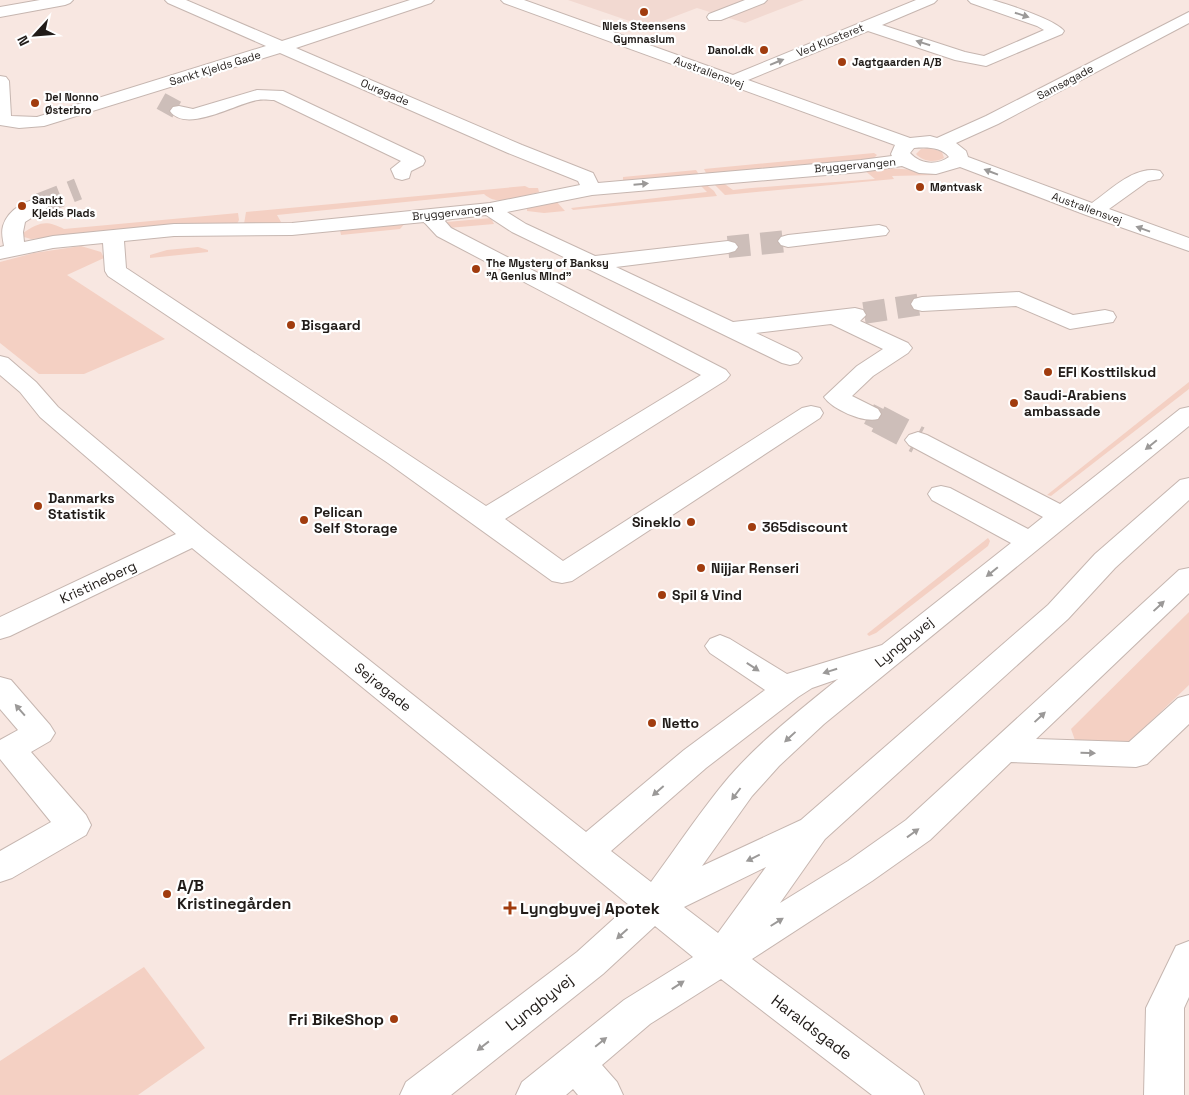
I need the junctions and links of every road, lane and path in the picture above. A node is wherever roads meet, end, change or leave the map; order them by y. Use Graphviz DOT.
graph roads {
  1 [pos="65,0"];
  2 [pos="173,0"];
  3 [pos="426,0"];
  4 [pos="509,0"];
  5 [pos="759,0"];
  6 [pos="929,0"];
  7 [pos="976,0"];
  8 [pos="0,12"];
  9 [pos="715,17"];
  10 [pos="1189,17"];
  11 [pos="868,25"];
  12 [pos="281,47"];
  13 [pos="0,81"];
  14 [pos="732,81"];
  15 [pos="144,90"];
  16 [pos="161,101"];
  17 [pos="180,111"];
  18 [pos="940,144"];
  19 [pos="907,152"];
  20 [pos="958,160"];
  21 [pos="402,174"];
  22 [pos="1152,175"];
  23 [pos="592,189"];
  24 [pos="40,204"];
  25 [pos="490,208"];
  26 [pos="1093,211"];
  27 [pos="429,215"];
  28 [pos="879,232"];
  29 [pos="113,236"];
  30 [pos="788,241"];
  31 [pos="1189,245"];
  32 [pos="728,247"];
  33 [pos="7,251"];
  34 [pos="592,263"];
  35 [pos="922,304"];
  36 [pos="864,313"];
  37 [pos="836,318"];
  38 [pos="1105,318"];
  39 [pos="730,329"];
  40 [pos="790,358"];
  41 [pos="0,363"];
  42 [pos="0,382"];
  43 [pos="49,412"];
  44 [pos="811,413"];
  45 [pos="869,414"];
  46 [pos="1189,414"];
  47 [pos="918,440"];
  48 [pos="1189,486"];
  49 [pos="940,494"];
  50 [pos="1061,516"];
  51 [pos="487,518"];
  52 [pos="195,536"];
  53 [pos="1030,542"];
  54 [pos="1189,577"];
  55 [pos="0,629"];
  56 [pos="720,646"];
  57 [pos="894,651"];
  58 [pos="0,688"];
  59 [pos="787,689"];
  60 [pos="1189,706"];
  61 [pos="1004,750"];
  62 [pos="813,829"];
  63 [pos="586,852"];
  64 [pos="0,868"];
  65 [pos="654,905"];
  66 [pos="721,958"];
  67 [pos="1189,958"];
  68 [pos="575,1063"];
  69 [pos="420,1095"];
  70 [pos="536,1095"];
  71 [pos="603,1095"];
  72 [pos="904,1095"];
  73 [pos="1164,1095"];
  1 -- 8 [label="street"];
  2 -- 12 [label="street, Ourøgade"];
  3 -- 12 [label="street, Sankt Kjelds Gade"];
  4 -- 14 [label="street, Australiensvej"];
  5 -- 9 [label="street"];
  6 -- 11 [label="street, Ved Klosteret"];
  7 -- 11 [label="street, one-way"];
  10 -- 18 [label="street, Samsøgade"];
  14 -- 11 [label="street, Ved Klosteret, one-way"];
  12 -- 15 [label="street, Sankt Kjelds Gade"];
  12 -- 23 [label="street, Ourøgade"];
  13 -- 15 [label="street, Sankt Kjelds Gade"];
  14 -- 19 [label="street, Australiensvej"];
  15 -- 16 [label="street"];
  17 -- 21 [label="street"];
  18 -- 19 [label="street"];
  18 -- 20 [label="street"];
  19 -- 20 [label="street, Australiensvej"];
  23 -- 19 [label="street, Bryggervangen, one-way"];
  26 -- 20 [label="street, Australiensvej, one-way"];
  22 -- 26 [label="street"];
  23 -- 25 [label="street, Bryggervangen"];
  24 -- 33 [label="street"];
  25 -- 27 [label="street, Bryggervangen"];
  25 -- 34 [label="street"];
  31 -- 26 [label="street, Australiensvej, one-way"];
  27 -- 29 [label="street, Bryggervangen"];
  27 -- 51 [label="street"];
  28 -- 30 [label="street"];
  29 -- 33 [label="street, Bryggervangen"];
  29 -- 51 [label="street"];
  32 -- 34 [label="street"];
  34 -- 39 [label="street"];
  35 -- 38 [label="street"];
  36 -- 37 [label="street"];
  37 -- 39 [label="street"];
  37 -- 45 [label="street"];
  39 -- 40 [label="street"];
  41 -- 43 [label="street, Sejrøgade"];
  42 -- 43 [label="street, Sejrøgade"];
  43 -- 52 [label="street, Sejrøgade"];
  44 -- 51 [label="street"];
  46 -- 50 [label="street, Lyngbyvej, one-way"];
  47 -- 50 [label="street"];
  48 -- 62 [label="street, Lyngbyvej"];
  49 -- 53 [label="street"];
  50 -- 53 [label="street, Lyngbyvej"];
  52 -- 55 [label="street, Kristineberg"];
  52 -- 63 [label="street, Sejrøgade"];
  53 -- 57 [label="street, Lyngbyvej, one-way"];
  61 -- 54 [label="street, Lyngbyvej, one-way"];
  56 -- 59 [label="street, one-way"];
  57 -- 59 [label="street, one-way"];
  57 -- 65 [label="street, Lyngbyvej, one-way"];
  64 -- 58 [label="street, one-way"];
  59 -- 63 [label="street, one-way"];
  61 -- 60 [label="street, one-way"];
  66 -- 61 [label="street, Lyngbyvej, one-way"];
  62 -- 65 [label="street, Lyngbyvej, one-way"];
  62 -- 66 [label="street, Lyngbyvej"];
  63 -- 65 [label="street, Sejrøgade"];
  65 -- 66 [label="street, Sejrøgade"];
  65 -- 69 [label="street, Lyngbyvej, one-way"];
  68 -- 66 [label="street, Lyngbyvej, one-way"];
  66 -- 72 [label="street, Haraldsgade"];
  67 -- 73 [label="street"];
  68 -- 70 [label="street, Lyngbyvej"];
  68 -- 71 [label="street"];
}
